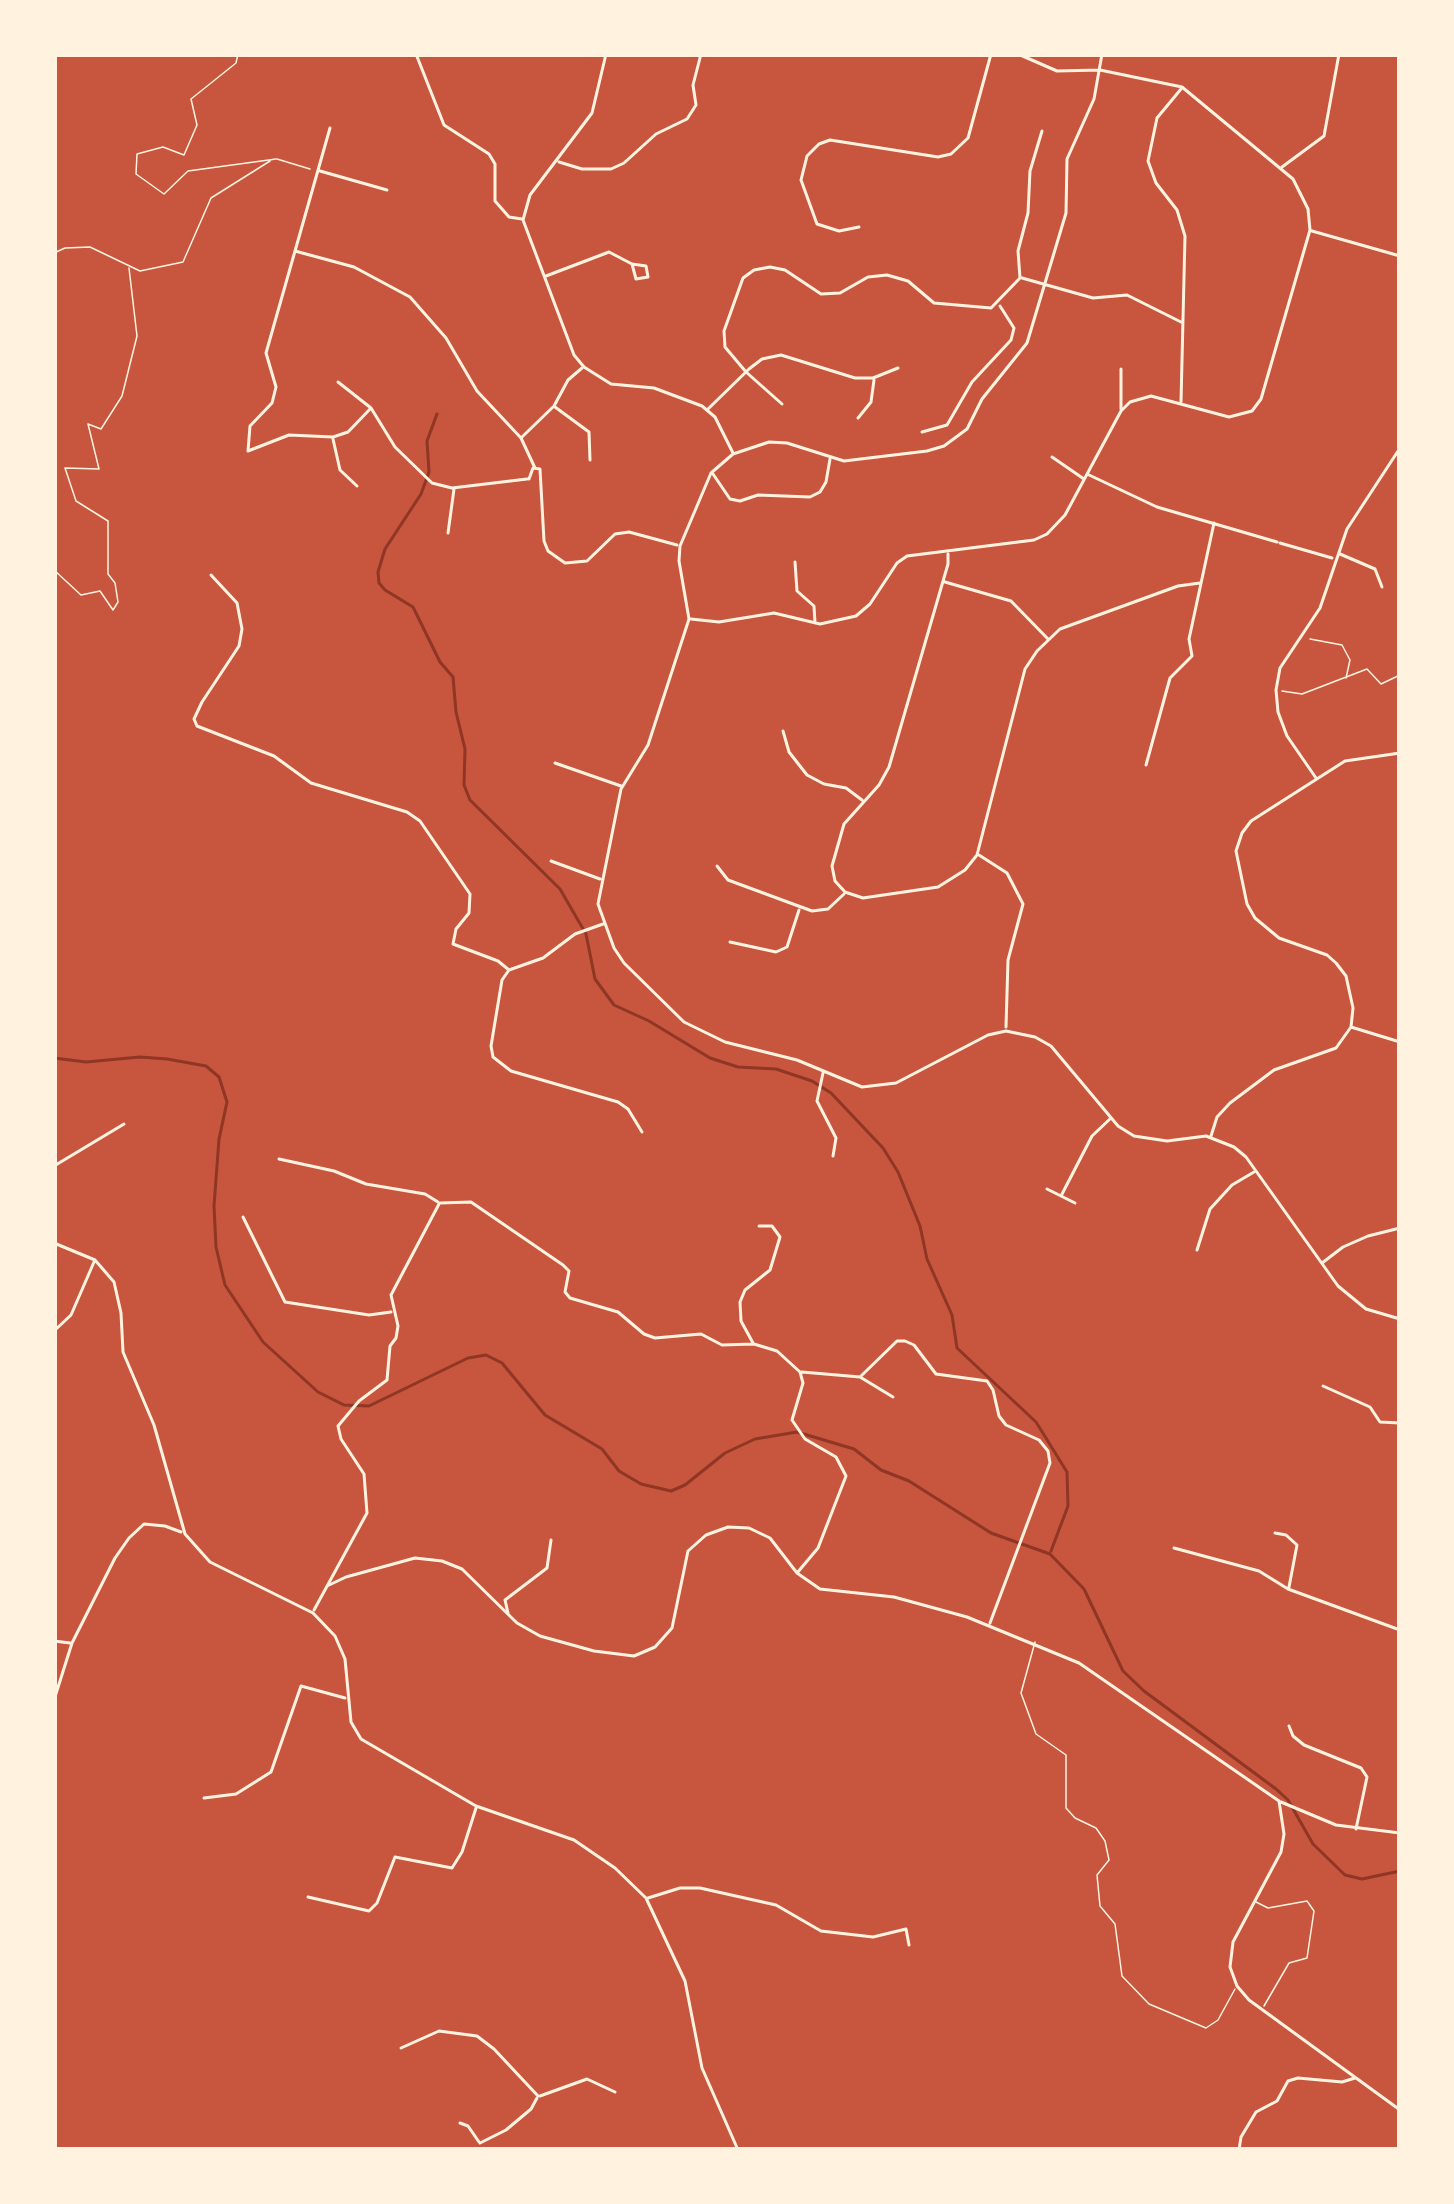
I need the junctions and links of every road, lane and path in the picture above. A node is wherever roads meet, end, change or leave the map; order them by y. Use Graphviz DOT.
graph roads {
  1 [pos="238,54"];
  2 [pos="416,54"];
  3 [pos="606,54"];
  4 [pos="701,54"];
  5 [pos="992,54"];
  6 [pos="1018,54"];
  7 [pos="1102,54"];
  8 [pos="1340,54"];
  9 [pos="1100,70"];
  10 [pos="1182,87"];
  11 [pos="330,128"];
  12 [pos="1042,130"];
  13 [pos="276,159"];
  14 [pos="557,162"];
  15 [pos="1281,168"];
  16 [pos="318,171"];
  17 [pos="387,190"];
  18 [pos="524,220"];
  19 [pos="859,226"];
  20 [pos="1310,230"];
  21 [pos="296,250"];
  22 [pos="54,253"];
  23 [pos="1400,256"];
  24 [pos="632,264"];
  25 [pos="129,268"];
  26 [pos="545,276"];
  27 [pos="1020,278"];
  28 [pos="1046,284"];
  29 [pos="998,303"];
  30 [pos="1181,322"];
  31 [pos="584,368"];
  32 [pos="898,368"];
  33 [pos="1121,369"];
  34 [pos="746,372"];
  35 [pos="873,378"];
  36 [pos="338,382"];
  37 [pos="782,404"];
  38 [pos="1181,404"];
  39 [pos="554,406"];
  40 [pos="371,408"];
  41 [pos="707,410"];
  42 [pos="1121,411"];
  43 [pos="858,418"];
  44 [pos="922,432"];
  45 [pos="333,437"];
  46 [pos="521,438"];
  47 [pos="1400,448"];
  48 [pos="734,454"];
  49 [pos="1052,457"];
  50 [pos="830,459"];
  51 [pos="590,460"];
  52 [pos="535,468"];
  53 [pos="711,473"];
  54 [pos="1085,476"];
  55 [pos="529,479"];
  56 [pos="538,482"];
  57 [pos="357,486"];
  58 [pos="454,487"];
  59 [pos="1214,524"];
  60 [pos="448,533"];
  61 [pos="680,546"];
  62 [pos="948,552"];
  63 [pos="1335,556"];
  64 [pos="795,562"];
  65 [pos="54,570"];
  66 [pos="211,575"];
  67 [pos="943,582"];
  68 [pos="1200,583"];
  69 [pos="1382,587"];
  70 [pos="689,619"];
  71 [pos="815,623"];
  72 [pos="1301,634"];
  73 [pos="1048,639"];
  74 [pos="54,656"];
  75 [pos="54,666"];
  76 [pos="1400,675"];
  77 [pos="1346,678"];
  78 [pos="1276,690"];
  79 [pos="783,731"];
  80 [pos="1400,753"];
  81 [pos="555,763"];
  82 [pos="1146,765"];
  83 [pos="1316,779"];
  84 [pos="622,786"];
  85 [pos="864,801"];
  86 [pos="977,854"];
  87 [pos="551,861"];
  88 [pos="717,866"];
  89 [pos="600,879"];
  90 [pos="845,892"];
  91 [pos="800,908"];
  92 [pos="604,923"];
  93 [pos="730,942"];
  94 [pos="509,970"];
  95 [pos="1351,1028"];
  96 [pos="1006,1031"];
  97 [pos="1400,1042"];
  98 [pos="824,1071"];
  99 [pos="1111,1118"];
  100 [pos="124,1124"];
  101 [pos="642,1132"];
  102 [pos="1210,1138"];
  103 [pos="833,1156"];
  104 [pos="279,1159"];
  105 [pos="54,1166"];
  106 [pos="1255,1172"];
  107 [pos="1047,1189"];
  108 [pos="1061,1196"];
  109 [pos="440,1203"];
  110 [pos="1075,1203"];
  111 [pos="243,1217"];
  112 [pos="759,1226"];
  113 [pos="1400,1228"];
  114 [pos="54,1243"];
  115 [pos="1197,1250"];
  116 [pos="94,1260"];
  117 [pos="1321,1264"];
  118 [pos="393,1312"];
  119 [pos="1400,1319"];
  120 [pos="54,1331"];
  121 [pos="754,1344"];
  122 [pos="800,1372"];
  123 [pos="860,1377"];
  124 [pos="1323,1387"];
  125 [pos="893,1397"];
  126 [pos="1400,1423"];
  127 [pos="1275,1533"];
  128 [pos="185,1534"];
  129 [pos="551,1540"];
  130 [pos="1174,1548"];
  131 [pos="797,1573"];
  132 [pos="327,1586"];
  133 [pos="1288,1589"];
  134 [pos="313,1613"];
  135 [pos="508,1615"];
  136 [pos="989,1624"];
  137 [pos="1400,1630"];
  138 [pos="54,1641"];
  139 [pos="1035,1642"];
  140 [pos="72,1643"];
  141 [pos="347,1698"];
  142 [pos="54,1700"];
  143 [pos="1288,1726"];
  144 [pos="204,1798"];
  145 [pos="1279,1801"];
  146 [pos="476,1806"];
  147 [pos="1356,1829"];
  148 [pos="1400,1833"];
  149 [pos="308,1897"];
  150 [pos="646,1898"];
  151 [pos="1255,1901"];
  152 [pos="909,1946"];
  153 [pos="1237,1986"];
  154 [pos="1261,2008"];
  155 [pos="401,2048"];
  156 [pos="1357,2077"];
  157 [pos="615,2092"];
  158 [pos="538,2096"];
  159 [pos="1400,2110"];
  160 [pos="460,2123"];
  161 [pos="480,2147"];
  162 [pos="738,2150"];
  163 [pos="1239,2150"];
  1 -- 13 [label="path"];
  2 -- 18 [label="street"];
  3 -- 14 [label="street"];
  4 -- 14 [label="street"];
  5 -- 19 [label="street"];
  6 -- 9 [label="street"];
  7 -- 9 [label="street"];
  8 -- 15 [label="street"];
  9 -- 10 [label="street"];
  9 -- 28 [label="street"];
  10 -- 15 [label="street"];
  10 -- 30 [label="street"];
  11 -- 16 [label="street"];
  12 -- 27 [label="street"];
  13 -- 16 [label="path"];
  13 -- 25 [label="path"];
  14 -- 18 [label="street"];
  15 -- 20 [label="street"];
  16 -- 17 [label="street"];
  16 -- 21 [label="street"];
  18 -- 26 [label="street"];
  20 -- 23 [label="street"];
  20 -- 38 [label="street"];
  21 -- 45 [label="street"];
  21 -- 46 [label="street"];
  22 -- 25 [label="path"];
  24 -- 26 [label="street"];
  25 -- 65 [label="path"];
  26 -- 31 [label="street"];
  27 -- 28 [label="street"];
  27 -- 29 [label="street"];
  28 -- 30 [label="street"];
  28 -- 50 [label="street"];
  29 -- 34 [label="street"];
  29 -- 44 [label="street"];
  30 -- 38 [label="street"];
  31 -- 39 [label="street"];
  31 -- 41 [label="street"];
  32 -- 35 [label="street"];
  33 -- 42 [label="street"];
  34 -- 35 [label="street"];
  34 -- 37 [label="street"];
  34 -- 41 [label="street"];
  35 -- 43 [label="street"];
  36 -- 40 [label="street"];
  38 -- 42 [label="street"];
  39 -- 46 [label="street"];
  39 -- 51 [label="street"];
  40 -- 45 [label="street"];
  40 -- 58 [label="street"];
  41 -- 48 [label="street"];
  42 -- 54 [label="street"];
  45 -- 57 [label="street"];
  46 -- 52 [label="street"];
  47 -- 63 [label="street"];
  48 -- 50 [label="street"];
  48 -- 53 [label="street"];
  49 -- 54 [label="street"];
  50 -- 53 [label="street"];
  52 -- 55 [label="street"];
  52 -- 56 [label="street"];
  53 -- 61 [label="street"];
  54 -- 59 [label="street"];
  54 -- 62 [label="street"];
  55 -- 56 [label="street"];
  55 -- 58 [label="street"];
  56 -- 61 [label="street"];
  58 -- 60 [label="street"];
  59 -- 63 [label="street"];
  59 -- 68 [label="street"];
  61 -- 70 [label="street"];
  62 -- 67 [label="street"];
  62 -- 71 [label="street"];
  63 -- 69 [label="street"];
  63 -- 72 [label="street"];
  64 -- 71 [label="street"];
  66 -- 94 [label="street"];
  67 -- 73 [label="street"];
  67 -- 85 [label="street"];
  68 -- 73 [label="street"];
  68 -- 82 [label="street"];
  70 -- 71 [label="street"];
  70 -- 84 [label="street"];
  72 -- 77 [label="path"];
  72 -- 78 [label="street"];
  73 -- 86 [label="street"];
  74 -- 75 [label="path"];
  76 -- 77 [label="path"];
  77 -- 78 [label="path"];
  78 -- 83 [label="street"];
  79 -- 85 [label="street"];
  80 -- 83 [label="street"];
  81 -- 84 [label="street"];
  83 -- 95 [label="street"];
  84 -- 89 [label="street"];
  85 -- 90 [label="street"];
  86 -- 90 [label="street"];
  86 -- 96 [label="street"];
  87 -- 89 [label="street"];
  88 -- 91 [label="street"];
  89 -- 92 [label="street"];
  90 -- 91 [label="street"];
  91 -- 93 [label="street"];
  92 -- 94 [label="street"];
  92 -- 98 [label="street"];
  94 -- 101 [label="street"];
  95 -- 97 [label="street"];
  95 -- 102 [label="street"];
  96 -- 98 [label="street"];
  96 -- 99 [label="street"];
  98 -- 103 [label="street"];
  99 -- 102 [label="street"];
  99 -- 108 [label="street"];
  100 -- 105 [label="street"];
  102 -- 106 [label="street"];
  104 -- 109 [label="street"];
  106 -- 115 [label="street"];
  106 -- 117 [label="street"];
  107 -- 108 [label="street"];
  108 -- 110 [label="street"];
  109 -- 118 [label="street"];
  109 -- 121 [label="street"];
  111 -- 118 [label="street"];
  112 -- 121 [label="street"];
  113 -- 117 [label="street"];
  114 -- 116 [label="street"];
  116 -- 120 [label="street"];
  116 -- 128 [label="street"];
  117 -- 119 [label="street"];
  118 -- 132 [label="street"];
  121 -- 122 [label="street"];
  122 -- 123 [label="street"];
  122 -- 131 [label="street"];
  123 -- 125 [label="street"];
  123 -- 136 [label="street"];
  124 -- 126 [label="street"];
  127 -- 133 [label="street"];
  128 -- 134 [label="street"];
  128 -- 140 [label="street"];
  129 -- 135 [label="street"];
  130 -- 133 [label="street"];
  131 -- 135 [label="street"];
  131 -- 136 [label="street"];
  132 -- 134 [label="street"];
  132 -- 135 [label="street"];
  133 -- 137 [label="street"];
  134 -- 141 [label="street"];
  136 -- 139 [label="street"];
  138 -- 140 [label="street"];
  139 -- 145 [label="street"];
  139 -- 153 [label="lane"];
  140 -- 142 [label="street"];
  141 -- 144 [label="street"];
  141 -- 146 [label="street"];
  143 -- 147 [label="street"];
  145 -- 147 [label="street"];
  145 -- 151 [label="street"];
  146 -- 149 [label="street"];
  146 -- 150 [label="street"];
  147 -- 148 [label="street"];
  150 -- 152 [label="street"];
  150 -- 162 [label="street"];
  151 -- 153 [label="street"];
  151 -- 154 [label="lane"];
  153 -- 154 [label="street"];
  154 -- 156 [label="street"];
  155 -- 158 [label="street"];
  156 -- 159 [label="street"];
  156 -- 163 [label="street"];
  157 -- 158 [label="street"];
  158 -- 161 [label="street"];
  160 -- 161 [label="street"];
}
